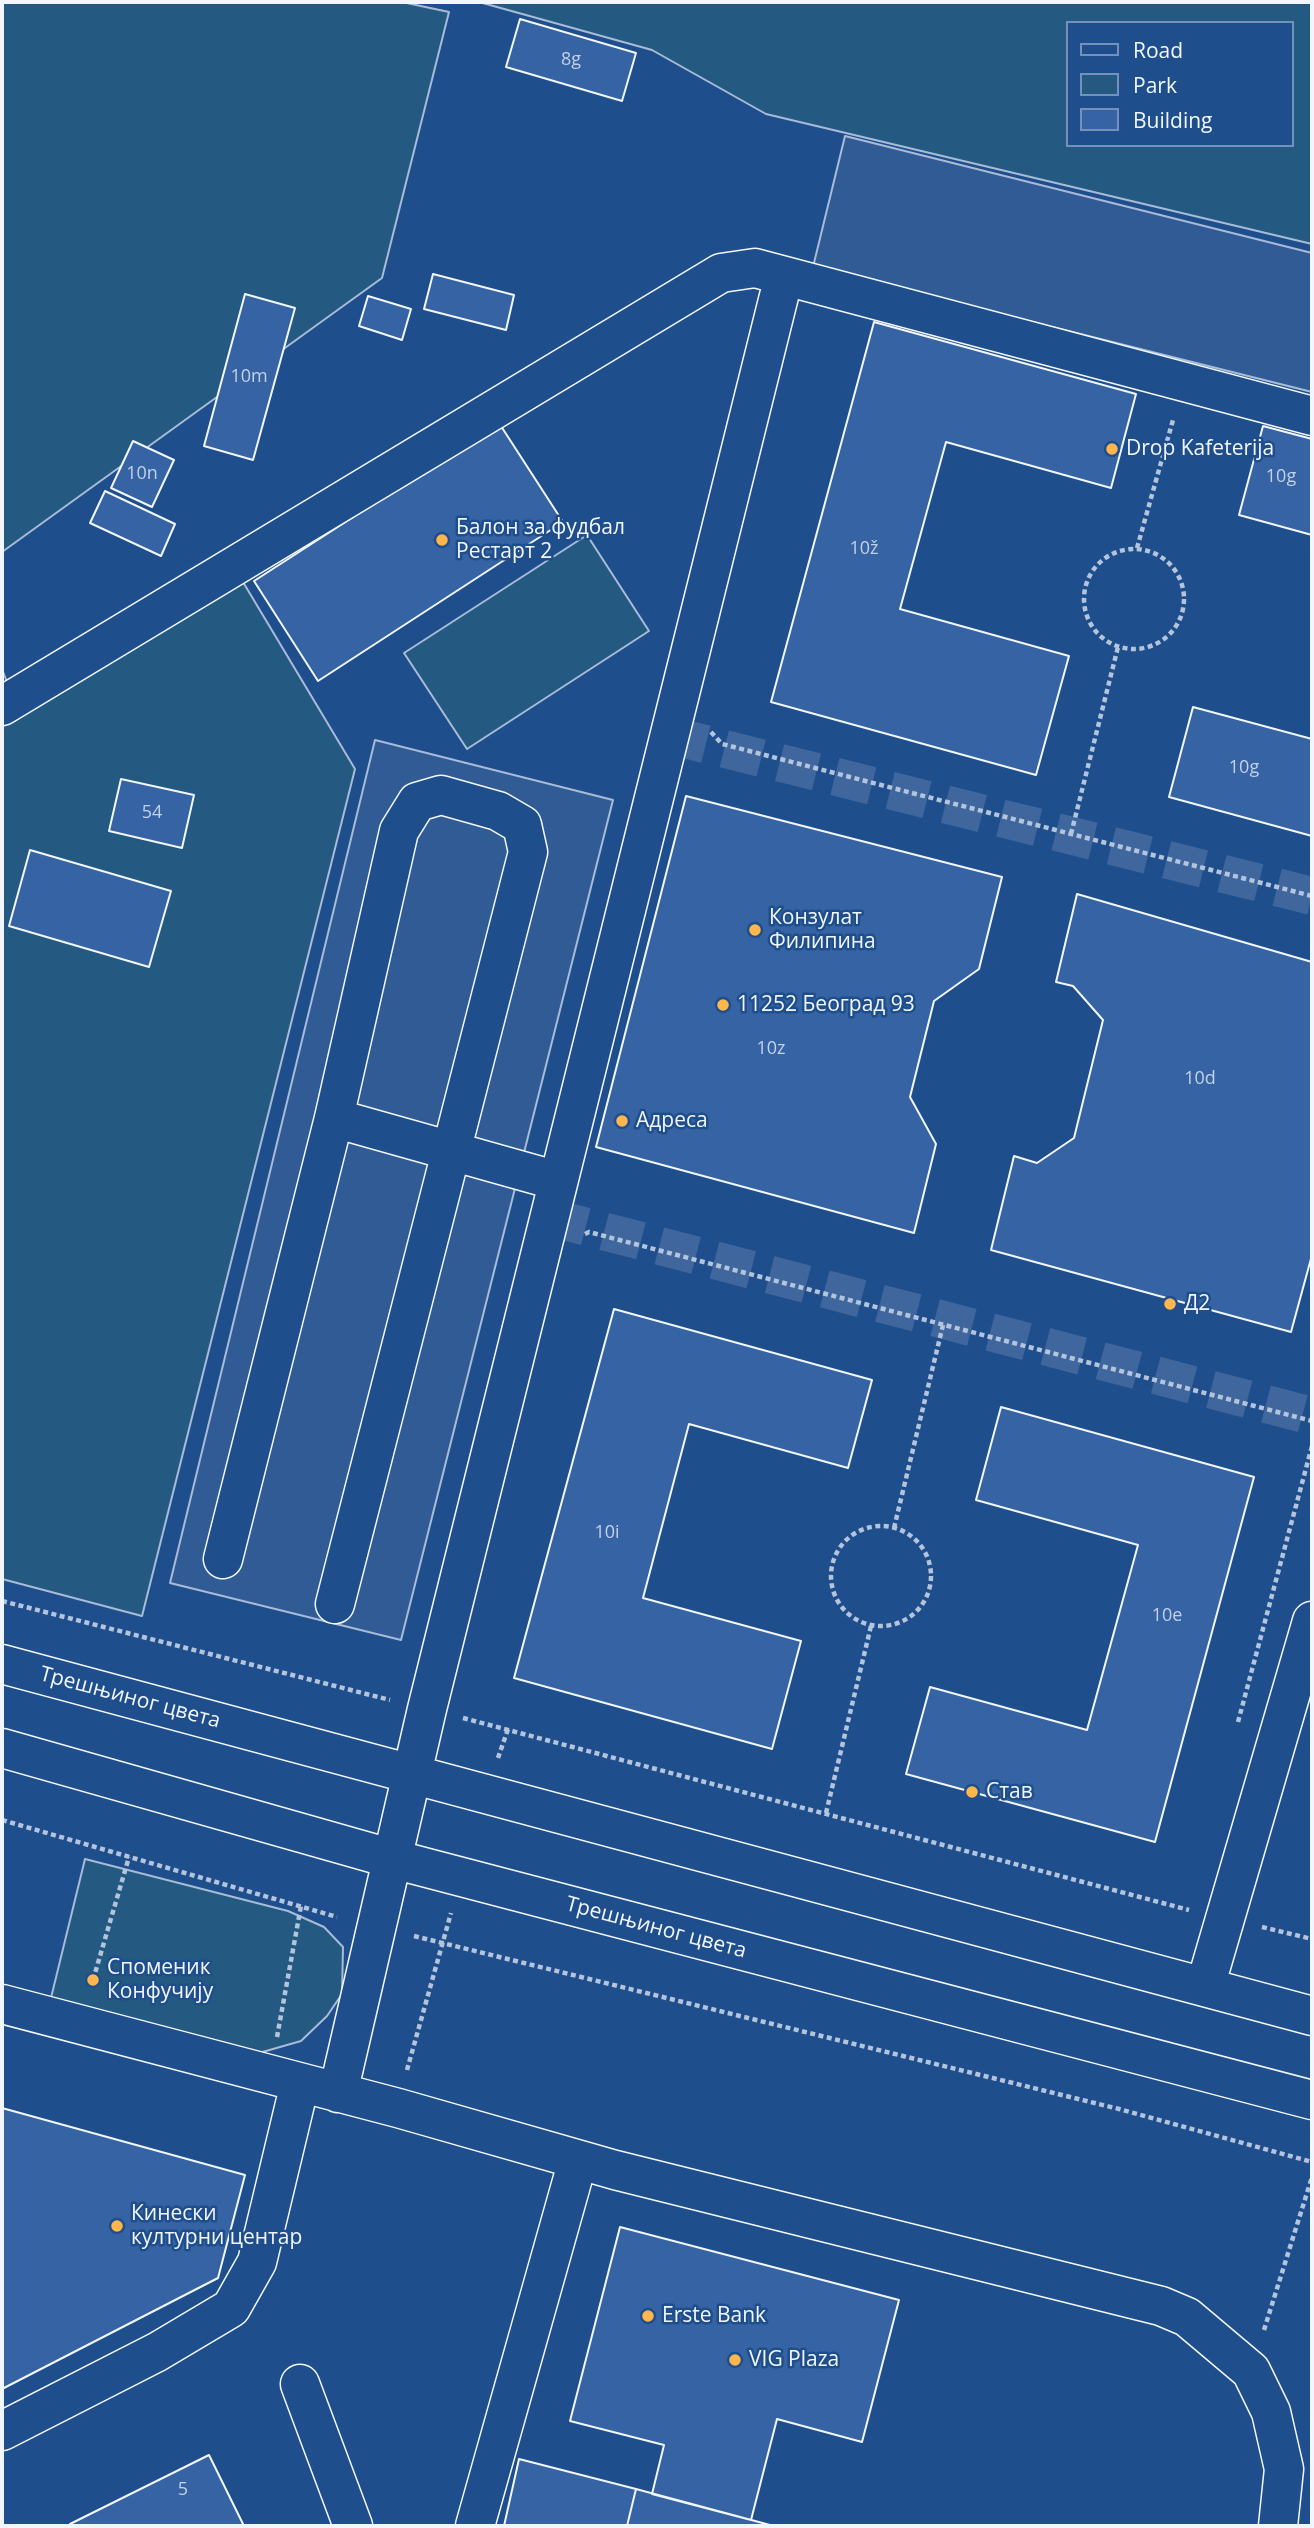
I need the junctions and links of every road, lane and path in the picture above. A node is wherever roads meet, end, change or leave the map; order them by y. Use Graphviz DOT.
graph roads {
  1 [pos="784,276"];
  2 [pos="1312,416"];
  3 [pos="1164,455"];
  4 [pos="1137,548"];
  5 [pos="1118,647"];
  6 [pos="2,706"];
  7 [pos="708,729"];
  8 [pos="1070,834"];
  9 [pos="1312,896"];
  10 [pos="334,1118"];
  11 [pos="451,1151"];
  12 [pos="558,1181"];
  13 [pos="581,1236"];
  14 [pos="943,1325"];
  15 [pos="1312,1422"];
  16 [pos="1312,1446"];
  17 [pos="894,1528"];
  18 [pos="223,1559"];
  19 [pos="2,1601"];
  20 [pos="335,1604"];
  21 [pos="1312,1620"];
  22 [pos="871,1626"];
  23 [pos="2,1664"];
  24 [pos="427,1709"];
  25 [pos="1237,1723"];
  26 [pos="2,1748"];
  27 [pos="411,1772"];
  28 [pos="826,1814"];
  29 [pos="2,1820"];
  30 [pos="129,1857"];
  31 [pos="393,1859"];
  32 [pos="464,1877"];
  33 [pos="301,1906"];
  34 [pos="1224,1918"];
  35 [pos="378,1928"];
  36 [pos="1312,1939"];
  37 [pos="440,1942"];
  38 [pos="93,1980"];
  39 [pos="1205,1987"];
  40 [pos="2,2004"];
  41 [pos="1312,2016"];
  42 [pos="285,2079"];
  43 [pos="338,2093"];
  44 [pos="1312,2099"];
  45 [pos="398,2108"];
  46 [pos="578,2160"];
  47 [pos="1312,2162"];
  48 [pos="1312,2177"];
  49 [pos="1251,2371"];
  50 [pos="300,2384"];
  51 [pos="2,2431"];
  52 [pos="353,2526"];
  53 [pos="475,2526"];
  54 [pos="1278,2526"];
  1 -- 2 [label="street"];
  1 -- 6 [label="street"];
  1 -- 12 [label="street"];
  3 -- 4 [label="path"];
  4 -- 5 [label="path"];
  4 -- 5 [label="path"];
  5 -- 8 [label="path"];
  7 -- 8 [label="path"];
  8 -- 9 [label="path"];
  10 -- 11 [label="street"];
  10 -- 11 [label="street"];
  10 -- 18 [label="street"];
  11 -- 12 [label="street"];
  11 -- 20 [label="street"];
  12 -- 24 [label="street"];
  13 -- 14 [label="path"];
  14 -- 15 [label="path"];
  14 -- 17 [label="path"];
  16 -- 25 [label="path"];
  17 -- 22 [label="path"];
  17 -- 22 [label="path"];
  19 -- 24 [label="path"];
  21 -- 34 [label="street"];
  22 -- 28 [label="path"];
  23 -- 27 [label="street, Трешњиног цвета"];
  24 -- 27 [label="street"];
  24 -- 28 [label="path"];
  26 -- 31 [label="street, Трешњиног цвета"];
  27 -- 31 [label="street"];
  27 -- 39 [label="street, Трешњиног цвета"];
  28 -- 34 [label="path"];
  29 -- 30 [label="path"];
  30 -- 33 [label="path"];
  30 -- 38 [label="path"];
  31 -- 32 [label="street, Трешњиног цвета"];
  31 -- 35 [label="street"];
  32 -- 37 [label="path"];
  32 -- 44 [label="street, Трешњиног цвета"];
  33 -- 35 [label="path"];
  33 -- 42 [label="path"];
  34 -- 36 [label="path"];
  34 -- 39 [label="street"];
  35 -- 37 [label="path"];
  35 -- 43 [label="street"];
  37 -- 45 [label="path"];
  37 -- 47 [label="path"];
  39 -- 41 [label="street, Трешњиног цвета"];
  40 -- 42 [label="street"];
  42 -- 43 [label="street"];
  42 -- 51 [label="street"];
  43 -- 45 [label="street"];
  45 -- 46 [label="street"];
  46 -- 49 [label="street"];
  46 -- 53 [label="street"];
  48 -- 49 [label="path"];
  49 -- 54 [label="street"];
  50 -- 52 [label="street"];
}
